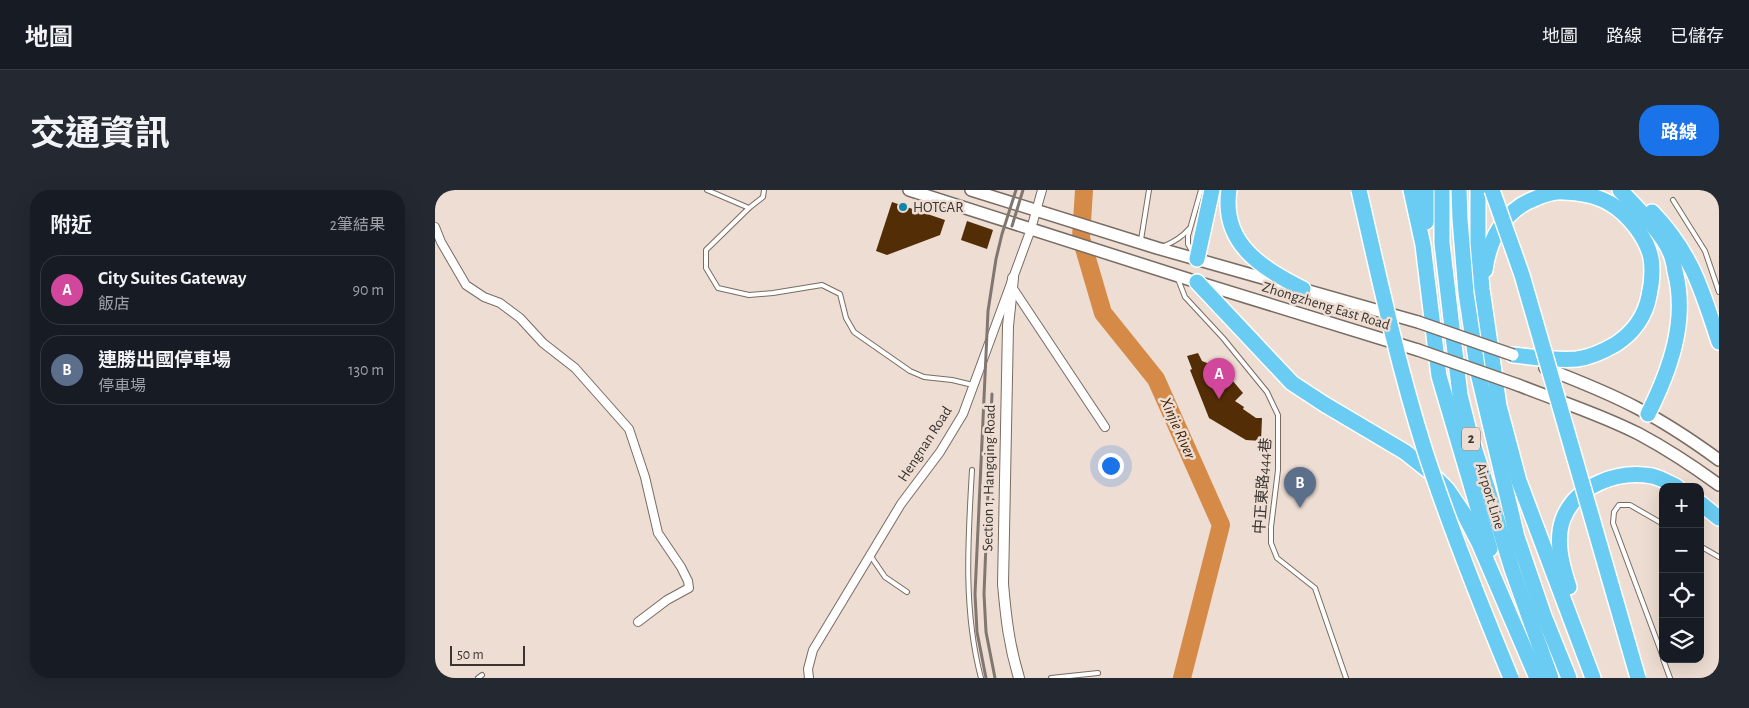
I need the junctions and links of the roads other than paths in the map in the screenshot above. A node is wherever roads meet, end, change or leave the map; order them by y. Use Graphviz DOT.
graph roads {
  1 [pos="437,190"];
  2 [pos="707,190"];
  3 [pos="765,190"];
  4 [pos="909,190"];
  5 [pos="971,190"];
  6 [pos="1042,190"];
  7 [pos="1149,190"];
  8 [pos="1201,190"];
  9 [pos="1212,190"];
  10 [pos="1229,190"];
  11 [pos="1359,190"];
  12 [pos="1411,190"];
  13 [pos="1426,190"];
  14 [pos="1442,190"];
  15 [pos="1459,190"];
  16 [pos="1478,190"];
  17 [pos="1492,190"];
  18 [pos="1620,190"];
  19 [pos="435,193"];
  20 [pos="1673,200"];
  21 [pos="749,208"];
  22 [pos="1038,210"];
  23 [pos="435,227"];
  24 [pos="1190,228"];
  25 [pos="1031,229"];
  26 [pos="1141,242"];
  27 [pos="1157,248"];
  28 [pos="1197,259"];
  29 [pos="1427,273"];
  30 [pos="1176,275"];
  31 [pos="1195,281"];
  32 [pos="1012,282"];
  33 [pos="1303,289"];
  34 [pos="1482,289"];
  35 [pos="1719,292"];
  36 [pos="1719,342"];
  37 [pos="1513,355"];
  38 [pos="973,385"];
  39 [pos="1648,414"];
  40 [pos="1105,427"];
  41 [pos="1637,433"];
  42 [pos="1719,460"];
  43 [pos="972,470"];
  44 [pos="1669,483"];
  45 [pos="1719,486"];
  46 [pos="1704,506"];
  47 [pos="1719,518"];
  48 [pos="1659,522"];
  49 [pos="1704,548"];
  50 [pos="870,555"];
  51 [pos="1719,556"];
  52 [pos="907,592"];
  53 [pos="1511,617"];
  54 [pos="638,622"];
  55 [pos="1659,647"];
  56 [pos="1665,663"];
  57 [pos="1098,673"];
  58 [pos="809,678"];
  59 [pos="981,678"];
  60 [pos="1019,678"];
  61 [pos="1051,678"];
  62 [pos="1346,678"];
  63 [pos="1511,678"];
  64 [pos="1537,678"];
  65 [pos="1551,678"];
  66 [pos="1569,678"];
  67 [pos="1593,678"];
  68 [pos="1600,678"];
  69 [pos="1638,678"];
  70 [pos="1670,678"];
  1 -- 19 [label="street"];
  2 -- 21 [label="lane"];
  3 -- 21 [label="lane"];
  4 -- 25 [label="main road, Zhongzheng East Road"];
  5 -- 22 [label="main road, Zhongzheng East Road"];
  6 -- 22 [label="street, Hengnan Road"];
  7 -- 26 [label="lane"];
  8 -- 24 [label="lane"];
  9 -- 28 [label="highway"];
  10 -- 33 [label="highway"];
  11 -- 63 [label="highway, bridge"];
  12 -- 29 [label="highway"];
  13 -- 29 [label="highway"];
  14 -- 65 [label="highway, Airport Line / 2"];
  15 -- 66 [label="highway, Airport Line / 2"];
  16 -- 34 [label="highway"];
  17 -- 69 [label="highway, bridge"];
  18 -- 36 [label="highway"];
  18 -- 39 [label="highway"];
  20 -- 35 [label="lane"];
  21 -- 38 [label="lane"];
  22 -- 25 [label="street, Hengnan Road"];
  22 -- 26 [label="main road, Zhongzheng East Road"];
  23 -- 54 [label="street"];
  24 -- 27 [label="lane"];
  24 -- 28 [label="lane"];
  25 -- 30 [label="main road, Zhongzheng East Road"];
  25 -- 32 [label="street, Hengnan Road"];
  26 -- 27 [label="main road, Zhongzheng East Road"];
  27 -- 28 [label="main road, Zhongzheng East Road"];
  28 -- 31 [label="main road"];
  28 -- 33 [label="main road, Zhongzheng East Road"];
  29 -- 53 [label="highway"];
  30 -- 31 [label="main road, Zhongzheng East Road"];
  30 -- 62 [label="lane, 中正東路444巷"];
  31 -- 41 [label="main road, Zhongzheng East Road, bridge"];
  31 -- 53 [label="highway"];
  32 -- 38 [label="street, Hengnan Road"];
  32 -- 40 [label="street"];
  32 -- 60 [label="street, Section 1, Hangqing Road"];
  33 -- 37 [label="main road, Zhongzheng East Road, bridge"];
  34 -- 37 [label="highway"];
  34 -- 67 [label="highway"];
  37 -- 39 [label="main road, Zhongzheng East Road"];
  38 -- 50 [label="street, Hengnan Road"];
  39 -- 41 [label="main road"];
  39 -- 42 [label="main road, Zhongzheng East Road"];
  41 -- 45 [label="main road, Zhongzheng East Road"];
  43 -- 59 [label="lane"];
  44 -- 68 [label="highway"];
  46 -- 47 [label="highway"];
  48 -- 55 [label="lane"];
  49 -- 51 [label="lane"];
  50 -- 52 [label="lane"];
  50 -- 58 [label="street, Hengnan Road"];
  53 -- 64 [label="highway"];
  56 -- 70 [label="lane"];
  57 -- 61 [label="lane"];
}
